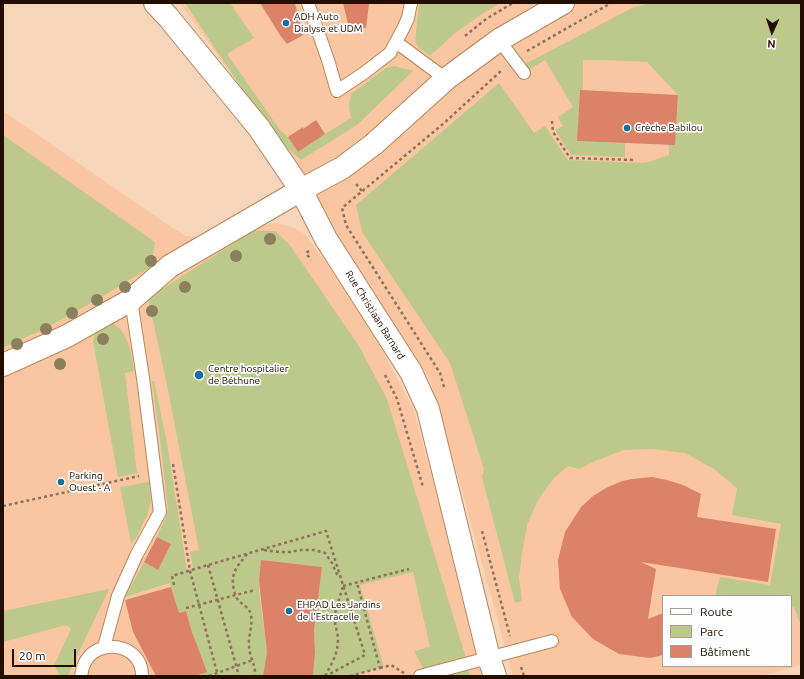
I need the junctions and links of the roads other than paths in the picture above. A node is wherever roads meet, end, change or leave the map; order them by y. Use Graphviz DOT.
graph roads {
  1 [pos="155,3"];
  2 [pos="308,3"];
  3 [pos="411,3"];
  4 [pos="563,3"];
  5 [pos="499,40"];
  6 [pos="396,42"];
  7 [pos="524,73"];
  8 [pos="446,79"];
  9 [pos="301,190"];
  10 [pos="131,300"];
  11 [pos="3,365"];
  12 [pos="552,641"];
  13 [pos="104,647"];
  14 [pos="492,667"];
  15 [pos="81,676"];
  16 [pos="142,676"];
  17 [pos="420,676"];
  1 -- 9 [label="street, Rue Christiaan Barnard"];
  2 -- 6 [label="lane"];
  3 -- 6 [label="lane"];
  4 -- 5 [label="street"];
  5 -- 7 [label="lane"];
  5 -- 8 [label="street"];
  6 -- 8 [label="lane"];
  8 -- 9 [label="street"];
  9 -- 10 [label="street"];
  9 -- 14 [label="street, Rue Christiaan Barnard"];
  10 -- 11 [label="street"];
  10 -- 13 [label="lane"];
  12 -- 14 [label="lane"];
  13 -- 15 [label="lane"];
  13 -- 16 [label="lane"];
  14 -- 17 [label="lane"];
}
